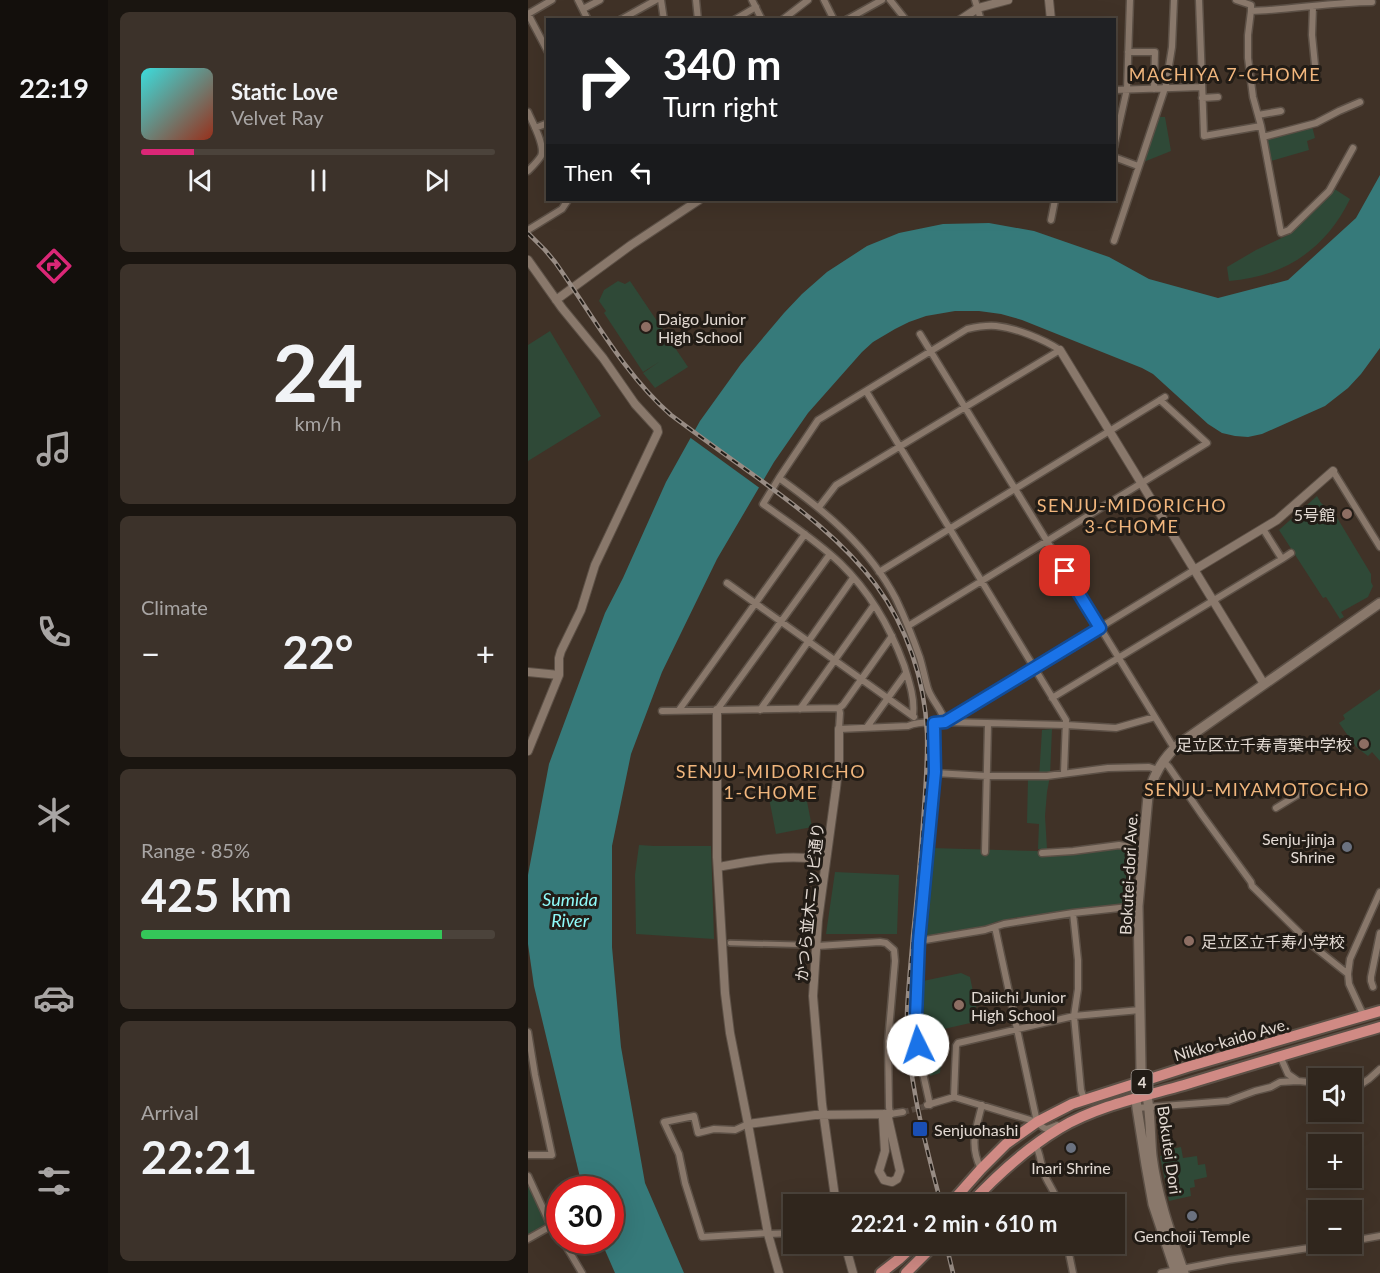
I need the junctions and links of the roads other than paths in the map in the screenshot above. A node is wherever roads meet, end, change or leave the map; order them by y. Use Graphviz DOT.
graph roads {
  1 [pos="552,0"];
  2 [pos="579,0"];
  3 [pos="600,0"];
  4 [pos="656,0"];
  5 [pos="661,0"];
  6 [pos="696,0"];
  7 [pos="752,0"];
  8 [pos="808,0"];
  9 [pos="824,0"];
  10 [pos="882,0"];
  11 [pos="890,0"];
  12 [pos="1008,0"];
  13 [pos="1049,0"];
  14 [pos="1130,0"];
  15 [pos="1174,0"];
  16 [pos="1199,0"];
  17 [pos="1236,0"];
  18 [pos="1372,2"];
  19 [pos="976,4"];
  20 [pos="1252,5"];
  21 [pos="756,7"];
  22 [pos="1313,7"];
  23 [pos="583,9"];
  24 [pos="528,14"];
  25 [pos="587,18"];
  26 [pos="624,18"];
  27 [pos="664,18"];
  28 [pos="698,18"];
  29 [pos="737,18"];
  30 [pos="761,18"];
  31 [pos="785,18"];
  32 [pos="833,18"];
  33 [pos="850,18"];
  34 [pos="904,18"];
  35 [pos="962,18"];
  36 [pos="1051,18"];
  37 [pos="546,48"];
  38 [pos="1128,52"];
  39 [pos="1316,75"];
  40 [pos="1201,87"];
  41 [pos="1164,88"];
  42 [pos="1127,89"];
  43 [pos="1154,89"];
  44 [pos="1116,90"];
  45 [pos="1202,98"];
  46 [pos="1218,98"];
  47 [pos="1360,102"];
  48 [pos="1281,111"];
  49 [pos="528,112"];
  50 [pos="1258,115"];
  51 [pos="546,124"];
  52 [pos="1261,126"];
  53 [pos="535,128"];
  54 [pos="1263,137"];
  55 [pos="1116,138"];
  56 [pos="1353,148"];
  57 [pos="1116,158"];
  58 [pos="1138,166"];
  59 [pos="528,171"];
  60 [pos="567,201"];
  61 [pos="697,201"];
  62 [pos="1055,201"];
  63 [pos="1052,220"];
  64 [pos="528,230"];
  65 [pos="1114,241"];
  66 [pos="528,260"];
  67 [pos="556,300"];
  68 [pos="920,334"];
  69 [pos="931,350"];
  70 [pos="1060,350"];
  71 [pos="866,391"];
  72 [pos="965,407"];
  73 [pos="1109,432"];
  74 [pos="900,447"];
  75 [pos="1333,471"];
  76 [pos="779,478"];
  77 [pos="1141,484"];
  78 [pos="1015,489"];
  79 [pos="819,507"];
  80 [pos="949,528"];
  81 [pos="1263,529"];
  82 [pos="805,534"];
  83 [pos="1047,542"];
  84 [pos="1380,547"];
  85 [pos="1291,553"];
  86 [pos="830,554"];
  87 [pos="1282,558"];
  88 [pos="1194,570"];
  89 [pos="879,572"];
  90 [pos="853,578"];
  91 [pos="982,581"];
  92 [pos="727,583"];
  93 [pos="1213,600"];
  94 [pos="755,603"];
  95 [pos="1380,603"];
  96 [pos="874,605"];
  97 [pos="781,622"];
  98 [pos="908,626"];
  99 [pos="1100,628"];
  100 [pos="892,636"];
  101 [pos="808,641"];
  102 [pos="1118,658"];
  103 [pos="835,660"];
  104 [pos="1034,668"];
  105 [pos="528,672"];
  106 [pos="906,673"];
  107 [pos="558,675"];
  108 [pos="862,679"];
  109 [pos="1264,684"];
  110 [pos="888,697"];
  111 [pos="1052,698"];
  112 [pos="839,708"];
  113 [pos="800,709"];
  114 [pos="679,710"];
  115 [pos="717,710"];
  116 [pos="760,710"];
  117 [pos="662,711"];
  118 [pos="913,715"];
  119 [pos="1155,717"];
  120 [pos="917,722"];
  121 [pos="945,722"];
  122 [pos="934,723"];
  123 [pos="988,724"];
  124 [pos="1066,725"];
  125 [pos="867,727"];
  126 [pos="839,729"];
  127 [pos="1174,748"];
  128 [pos="528,751"];
  129 [pos="1160,766"];
  130 [pos="935,772"];
  131 [pos="1064,773"];
  132 [pos="987,776"];
  133 [pos="1312,786"];
  134 [pos="1276,808"];
  135 [pos="1143,849"];
  136 [pos="985,852"];
  137 [pos="1042,853"];
  138 [pos="826,860"];
  139 [pos="718,867"];
  140 [pos="1380,892"];
  141 [pos="1138,906"];
  142 [pos="1073,913"];
  143 [pos="995,927"];
  144 [pos="1380,933"];
  145 [pos="919,941"];
  146 [pos="730,943"];
  147 [pos="807,945"];
  148 [pos="817,946"];
  149 [pos="1348,974"];
  150 [pos="1373,987"];
  151 [pos="1140,1011"];
  152 [pos="1380,1011"];
  153 [pos="1074,1016"];
  154 [pos="1365,1016"];
  155 [pos="1379,1028"];
  156 [pos="1017,1029"];
  157 [pos="528,1032"];
  158 [pos="1280,1056"];
  159 [pos="1380,1070"];
  160 [pos="1288,1074"];
  161 [pos="1298,1081"];
  162 [pos="1142,1082"];
  163 [pos="1280,1082"];
  164 [pos="1308,1082"];
  165 [pos="1362,1084"];
  166 [pos="954,1097"];
  167 [pos="1084,1099"];
  168 [pos="1142,1102"];
  169 [pos="982,1105"];
  170 [pos="903,1112"];
  171 [pos="887,1114"];
  172 [pos="824,1115"];
  173 [pos="1078,1119"];
  174 [pos="1037,1122"];
  175 [pos="748,1124"];
  176 [pos="1035,1144"];
  177 [pos="528,1155"];
  178 [pos="981,1169"];
  179 [pos="528,1176"];
  180 [pos="835,1194"];
  181 [pos="959,1194"];
  182 [pos="980,1194"];
  183 [pos="1055,1194"];
  184 [pos="546,1214"];
  185 [pos="546,1228"];
  186 [pos="783,1233"];
  187 [pos="768,1234"];
  188 [pos="1380,1236"];
  189 [pos="528,1239"];
  190 [pos="1362,1239"];
  191 [pos="1308,1249"];
  192 [pos="571,1254"];
  193 [pos="848,1254"];
  194 [pos="904,1254"];
  195 [pos="925,1254"];
  196 [pos="1069,1254"];
  197 [pos="1179,1271"];
  198 [pos="582,1273"];
  199 [pos="779,1273"];
  200 [pos="853,1273"];
  201 [pos="881,1273"];
  202 [pos="906,1273"];
  203 [pos="1073,1273"];
  204 [pos="1161,1273"];
  1 -- 24 [label="street"];
  2 -- 23 [label="street"];
  3 -- 23 [label="street"];
  4 -- 26 [label="street"];
  5 -- 27 [label="street"];
  6 -- 28 [label="street"];
  7 -- 21 [label="street"];
  8 -- 31 [label="street"];
  9 -- 32 [label="street"];
  10 -- 33 [label="street"];
  11 -- 34 [label="street"];
  12 -- 19 [label="street"];
  13 -- 36 [label="street"];
  14 -- 38 [label="street"];
  15 -- 41 [label="street"];
  16 -- 40 [label="street"];
  17 -- 20 [label="street"];
  18 -- 22 [label="street"];
  19 -- 35 [label="street"];
  20 -- 22 [label="street"];
  20 -- 50 [label="street"];
  21 -- 29 [label="street"];
  21 -- 30 [label="street"];
  22 -- 39 [label="street"];
  23 -- 25 [label="street"];
  24 -- 37 [label="street"];
  38 -- 42 [label="street"];
  38 -- 43 [label="street"];
  40 -- 41 [label="street"];
  40 -- 45 [label="street"];
  41 -- 43 [label="street"];
  41 -- 58 [label="street"];
  42 -- 43 [label="street"];
  42 -- 44 [label="street"];
  42 -- 55 [label="street"];
  45 -- 46 [label="street"];
  45 -- 52 [label="street"];
  47 -- 54 [label="street"];
  48 -- 50 [label="street"];
  49 -- 53 [label="street"];
  50 -- 52 [label="street"];
  51 -- 53 [label="street"];
  52 -- 54 [label="street"];
  53 -- 59 [label="street"];
  54 -- 56 [label="street"];
  57 -- 58 [label="street"];
  58 -- 65 [label="street"];
  60 -- 64 [label="street"];
  61 -- 67 [label="street"];
  62 -- 63 [label="street"];
  66 -- 67 [label="street"];
  67 -- 107 [label="street"];
  68 -- 69 [label="street"];
  69 -- 70 [label="street"];
  69 -- 71 [label="street"];
  69 -- 72 [label="street"];
  70 -- 72 [label="street"];
  70 -- 73 [label="street"];
  71 -- 74 [label="street"];
  71 -- 76 [label="street"];
  72 -- 74 [label="street"];
  72 -- 78 [label="street"];
  73 -- 77 [label="street"];
  73 -- 77 [label="street"];
  73 -- 78 [label="street"];
  74 -- 79 [label="street"];
  74 -- 80 [label="street"];
  75 -- 81 [label="street"];
  75 -- 84 [label="street"];
  76 -- 79 [label="street"];
  76 -- 82 [label="street"];
  77 -- 83 [label="street"];
  77 -- 88 [label="street"];
  78 -- 80 [label="street"];
  78 -- 83 [label="street"];
  79 -- 89 [label="street"];
  80 -- 89 [label="street"];
  80 -- 91 [label="street"];
  81 -- 87 [label="street"];
  81 -- 88 [label="street"];
  82 -- 86 [label="street"];
  82 -- 94 [label="street"];
  83 -- 91 [label="street"];
  83 -- 99 [label="street"];
  85 -- 87 [label="street"];
  86 -- 90 [label="street"];
  86 -- 97 [label="street"];
  87 -- 93 [label="street"];
  88 -- 93 [label="street"];
  88 -- 99 [label="street"];
  89 -- 98 [label="street"];
  90 -- 96 [label="street"];
  90 -- 101 [label="street"];
  91 -- 98 [label="street"];
  91 -- 104 [label="street"];
  92 -- 94 [label="street"];
  93 -- 102 [label="street"];
  93 -- 109 [label="street"];
  94 -- 97 [label="street"];
  94 -- 114 [label="street"];
  95 -- 109 [label="main road, Bokutei-dori Ave."];
  96 -- 100 [label="street"];
  96 -- 103 [label="street"];
  97 -- 101 [label="street"];
  97 -- 115 [label="street"];
  98 -- 121 [label="street"];
  99 -- 102 [label="street"];
  99 -- 104 [label="street"];
  100 -- 106 [label="street"];
  100 -- 108 [label="street"];
  101 -- 103 [label="street"];
  101 -- 116 [label="street"];
  102 -- 111 [label="street"];
  102 -- 119 [label="street"];
  103 -- 108 [label="street"];
  103 -- 113 [label="street"];
  104 -- 111 [label="street"];
  104 -- 121 [label="street"];
  105 -- 107 [label="street"];
  106 -- 110 [label="street"];
  106 -- 118 [label="street"];
  107 -- 128 [label="street"];
  108 -- 110 [label="street"];
  108 -- 112 [label="street"];
  109 -- 127 [label="main road, Bokutei-dori Ave."];
  110 -- 118 [label="street"];
  110 -- 125 [label="street"];
  111 -- 124 [label="street"];
  112 -- 113 [label="street"];
  112 -- 126 [label="street"];
  113 -- 116 [label="street"];
  114 -- 115 [label="street"];
  114 -- 117 [label="street"];
  115 -- 116 [label="street"];
  115 -- 139 [label="street"];
  118 -- 120 [label="street"];
  119 -- 124 [label="street"];
  119 -- 127 [label="street"];
  120 -- 122 [label="street"];
  120 -- 125 [label="street"];
  121 -- 122 [label="street"];
  121 -- 123 [label="street"];
  122 -- 130 [label="street"];
  123 -- 124 [label="street"];
  123 -- 132 [label="street"];
  124 -- 131 [label="street"];
  125 -- 126 [label="street"];
  126 -- 138 [label="street, かつら並木ニッピ通り"];
  127 -- 129 [label="main road, Bokutei-dori Ave."];
  129 -- 131 [label="street"];
  129 -- 135 [label="main road, Bokutei-dori Ave."];
  129 -- 149 [label="street"];
  130 -- 132 [label="street"];
  130 -- 145 [label="street"];
  131 -- 132 [label="street"];
  132 -- 136 [label="street"];
  133 -- 134 [label="street"];
  135 -- 137 [label="street"];
  135 -- 141 [label="main road, Bokutei-dori Ave."];
  138 -- 139 [label="street"];
  138 -- 148 [label="street, かつら並木ニッピ通り"];
  139 -- 175 [label="street"];
  140 -- 149 [label="street"];
  141 -- 142 [label="street"];
  141 -- 151 [label="main road, Bokutei-dori Ave."];
  142 -- 143 [label="street"];
  142 -- 153 [label="street"];
  143 -- 145 [label="street"];
  143 -- 156 [label="street"];
  144 -- 150 [label="street"];
  145 -- 166 [label="street"];
  146 -- 147 [label="street"];
  148 -- 171 [label="street"];
  148 -- 172 [label="street, かつら並木ニッピ通り"];
  149 -- 154 [label="street"];
  151 -- 153 [label="street"];
  151 -- 162 [label="main road, Bokutei-dori Ave."];
  152 -- 154 [label="highway, Nikko-kaido Ave. / 4"];
  153 -- 156 [label="street"];
  153 -- 167 [label="street"];
  154 -- 155 [label="street"];
  154 -- 162 [label="highway, Nikko-kaido Ave. / 4"];
  155 -- 158 [label="highway, Nikko-kaido Ave. / 4"];
  156 -- 166 [label="street"];
  156 -- 174 [label="street"];
  157 -- 177 [label="street"];
  158 -- 160 [label="street"];
  158 -- 168 [label="highway, Nikko-kaido Ave. / 4"];
  159 -- 165 [label="street"];
  160 -- 161 [label="street"];
  160 -- 163 [label="street"];
  161 -- 163 [label="street"];
  161 -- 164 [label="street"];
  162 -- 167 [label="highway, Nikko-kaido Ave. / 4"];
  162 -- 168 [label="main road, Bokutei Dori"];
  163 -- 168 [label="street"];
  166 -- 169 [label="street"];
  167 -- 174 [label="highway, Nikko-kaido Ave. / 4"];
  168 -- 173 [label="highway, Nikko-kaido Ave. / 4"];
  168 -- 197 [label="main road, Bokutei Dori"];
  169 -- 174 [label="street"];
  169 -- 178 [label="street"];
  170 -- 171 [label="street"];
  171 -- 171 [label="street"];
  171 -- 172 [label="street"];
  172 -- 175 [label="street"];
  172 -- 180 [label="street, かつら並木ニッピ通り"];
  173 -- 174 [label="street"];
  173 -- 176 [label="highway, Nikko-kaido Ave. / 4"];
  174 -- 178 [label="highway, Nikko-kaido Ave. / 4"];
  175 -- 187 [label="street"];
  175 -- 187 [label="street"];
  176 -- 182 [label="highway, Nikko-kaido Ave. / 4"];
  176 -- 183 [label="street"];
  178 -- 181 [label="highway, Nikko-kaido Ave. / 4"];
  179 -- 184 [label="street"];
  185 -- 189 [label="street"];
  186 -- 187 [label="street"];
  187 -- 199 [label="street"];
  188 -- 190 [label="street"];
  191 -- 197 [label="street"];
  192 -- 198 [label="street"];
  193 -- 200 [label="street"];
  194 -- 201 [label="highway"];
  195 -- 202 [label="highway"];
  196 -- 203 [label="street"];
  197 -- 204 [label="street"];
}
